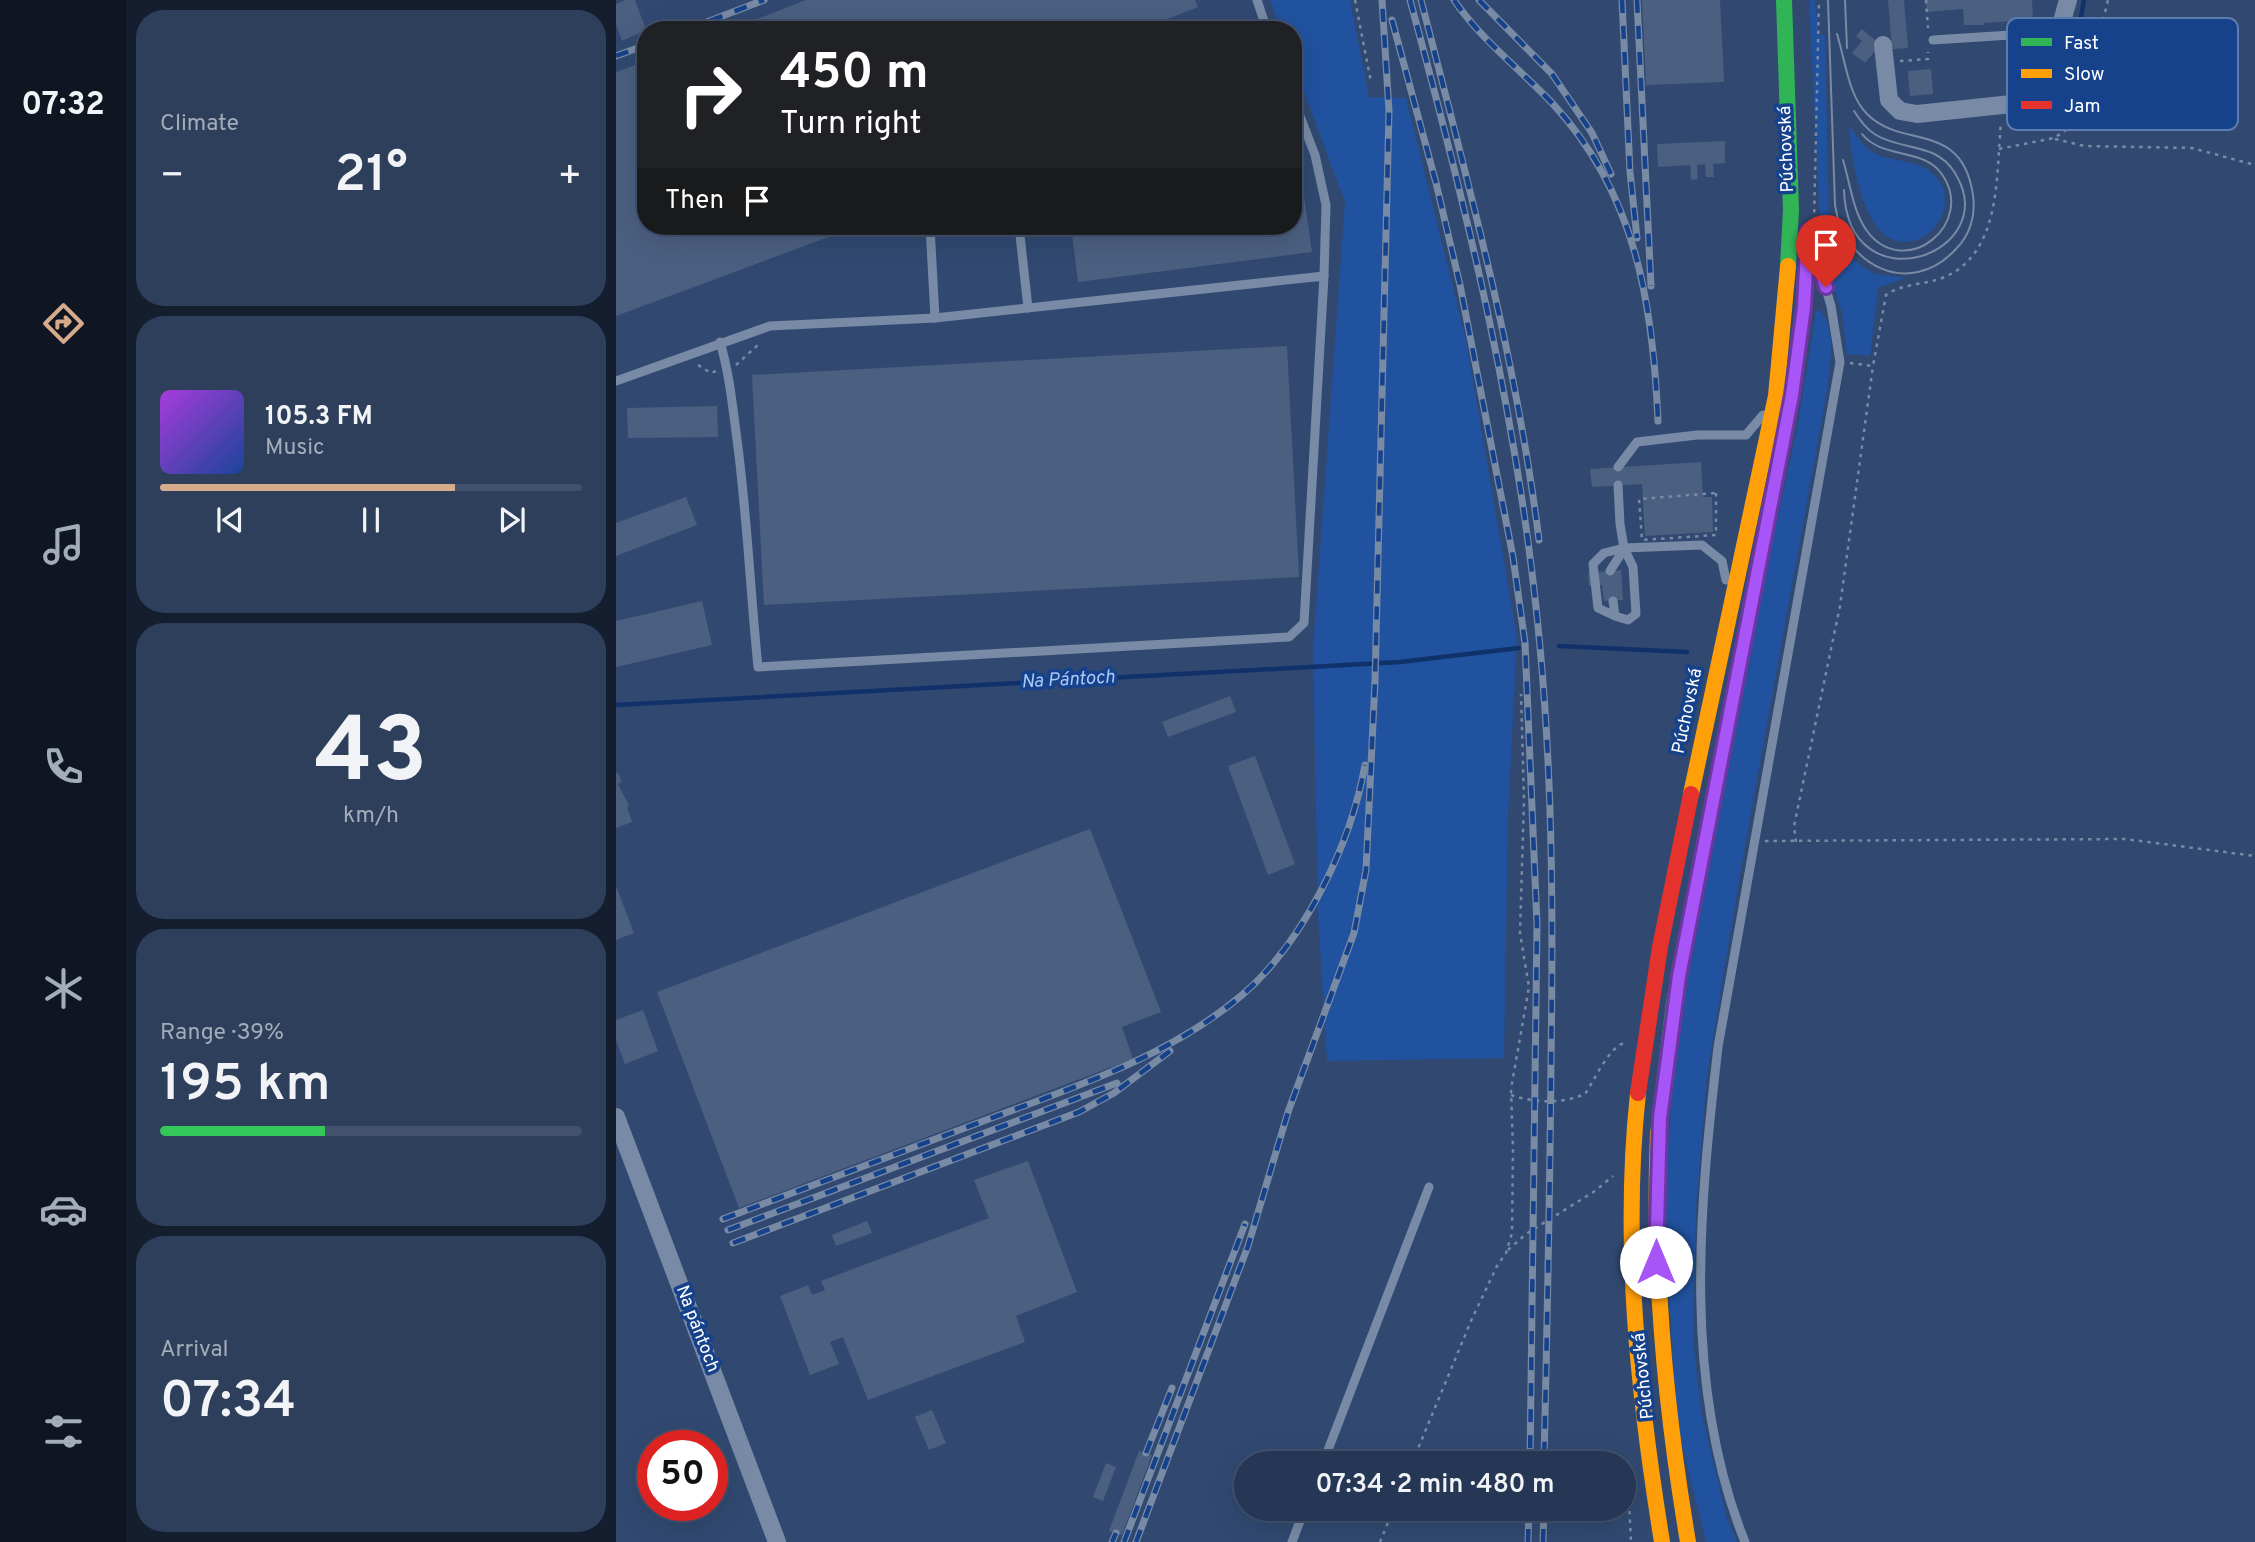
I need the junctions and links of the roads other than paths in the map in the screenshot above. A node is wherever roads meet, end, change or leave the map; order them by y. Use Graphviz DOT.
graph roads {
  1 [pos="1257,0"];
  2 [pos="1784,0"];
  3 [pos="2068,0"];
  4 [pos="2063,18"];
  5 [pos="1264,21"];
  6 [pos="2007,31"];
  7 [pos="1931,36"];
  8 [pos="1883,45"];
  9 [pos="2007,104"];
  10 [pos="1302,121"];
  11 [pos="1810,224"];
  12 [pos="930,235"];
  13 [pos="1020,235"];
  14 [pos="1324,276"];
  15 [pos="1806,282"];
  16 [pos="1028,308"];
  17 [pos="935,318"];
  18 [pos="720,342"];
  19 [pos="616,382"];
  20 [pos="1784,396"];
  21 [pos="1782,450"];
  22 [pos="1618,467"];
  23 [pos="1618,485"];
  24 [pos="1768,517"];
  25 [pos="1624,548"];
  26 [pos="1610,571"];
  27 [pos="1613,601"];
  28 [pos="1615,616"];
  29 [pos="1713,688"];
  30 [pos="616,1117"];
  31 [pos="1429,1187"];
  32 [pos="1668,1426"];
  33 [pos="1644,1431"];
  34 [pos="1328,1451"];
  35 [pos="1300,1521"];
  36 [pos="777,1542"];
  37 [pos="1292,1542"];
  38 [pos="1662,1542"];
  39 [pos="1688,1542"];
  40 [pos="1745,1542"];
  1 -- 5 [label="lane"];
  2 -- 20 [label="main road, Púchovská"];
  3 -- 4 [label="street"];
  6 -- 7 [label="lane"];
  8 -- 9 [label="street"];
  10 -- 14 [label="lane"];
  11 -- 15 [label="main road"];
  11 -- 40 [label="lane"];
  12 -- 17 [label="lane"];
  13 -- 16 [label="lane"];
  14 -- 16 [label="lane"];
  14 -- 18 [label="lane"];
  16 -- 17 [label="lane"];
  17 -- 18 [label="lane"];
  18 -- 19 [label="lane"];
  20 -- 21 [label="main road, Púchovská"];
  20 -- 22 [label="lane"];
  20 -- 29 [label="main road, Púchovská"];
  23 -- 25 [label="lane"];
  24 -- 32 [label="main road, Púchovská"];
  25 -- 26 [label="lane"];
  25 -- 28 [label="lane"];
  25 -- 28 [label="lane"];
  25 -- 29 [label="lane"];
  27 -- 28 [label="lane"];
  29 -- 33 [label="main road, Púchovská"];
  30 -- 36 [label="street, Na pántoch"];
  31 -- 34 [label="lane"];
  32 -- 33 [label="main road"];
  32 -- 39 [label="main road, Púchovská"];
  33 -- 38 [label="main road, Púchovská"];
  35 -- 37 [label="lane"];
}
